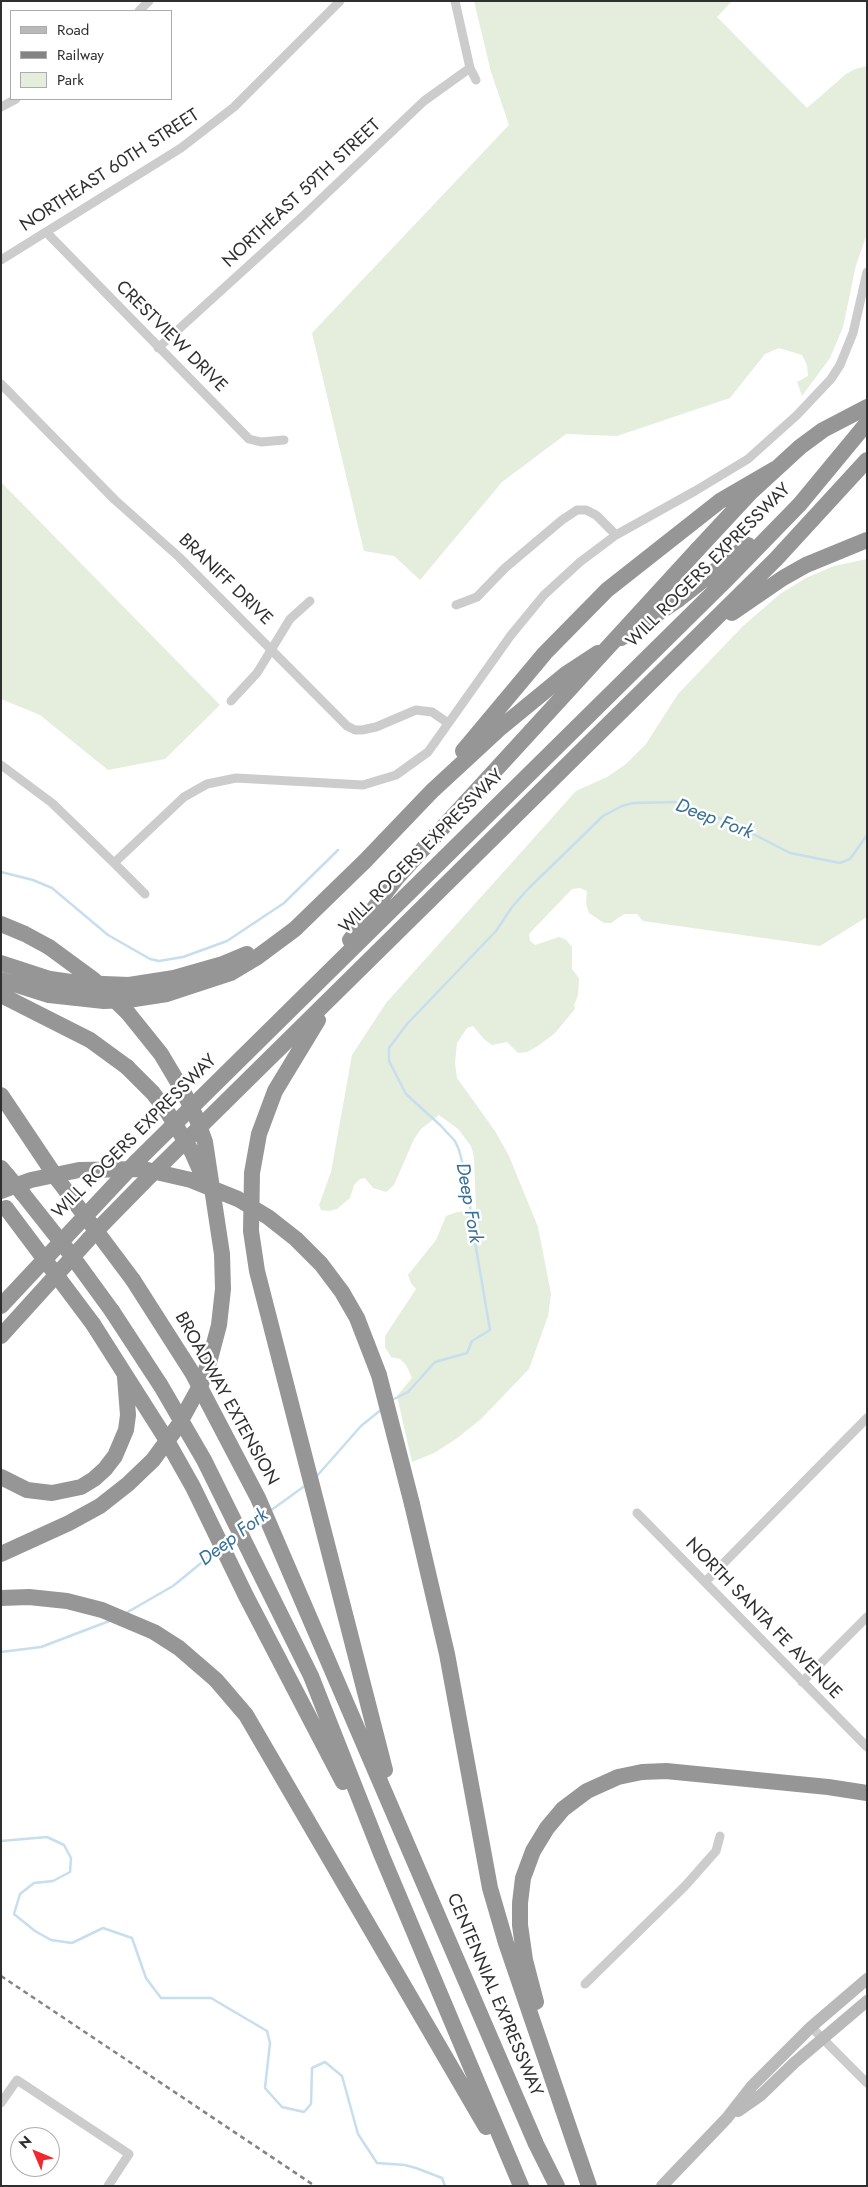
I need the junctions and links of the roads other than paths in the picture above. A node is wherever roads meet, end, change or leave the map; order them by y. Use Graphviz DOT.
graph roads {
  1 [pos="150,1"];
  2 [pos="340,1"];
  3 [pos="455,1"];
  4 [pos="140,10"];
  5 [pos="470,68"];
  6 [pos="476,80"];
  7 [pos="14,100"];
  8 [pos="1,108"];
  9 [pos="47,233"];
  10 [pos="1,260"];
  11 [pos="867,272"];
  12 [pos="158,348"];
  13 [pos="1,384"];
  14 [pos="867,407"];
  15 [pos="867,423"];
  16 [pos="284,440"];
  17 [pos="867,460"];
  18 [pos="775,469"];
  19 [pos="800,504"];
  20 [pos="616,534"];
  21 [pos="867,540"];
  22 [pos="310,601"];
  23 [pos="456,605"];
  24 [pos="695,638"];
  25 [pos="272,648"];
  26 [pos="231,701"];
  27 [pos="448,723"];
  28 [pos="1,765"];
  29 [pos="433,790"];
  30 [pos="114,862"];
  31 [pos="145,894"];
  32 [pos="1,924"];
  33 [pos="295,928"];
  34 [pos="1,963"];
  35 [pos="1,980"];
  36 [pos="317,984"];
  37 [pos="334,994"];
  38 [pos="1,995"];
  39 [pos="1,1095"];
  40 [pos="1,1114"];
  41 [pos="1,1168"];
  42 [pos="58,1180"];
  43 [pos="1,1191"];
  44 [pos="3,1206"];
  45 [pos="216,1220"];
  46 [pos="1,1306"];
  47 [pos="1,1336"];
  48 [pos="125,1372"];
  49 [pos="867,1418"];
  50 [pos="1,1477"];
  51 [pos="637,1514"];
  52 [pos="1,1554"];
  53 [pos="705,1582"];
  54 [pos="1,1598"];
  55 [pos="867,1617"];
  56 [pos="802,1682"];
  57 [pos="867,1747"];
  58 [pos="867,1793"];
  59 [pos="397,1819"];
  60 [pos="720,1836"];
  61 [pos="382,1856"];
  62 [pos="867,1979"];
  63 [pos="586,1984"];
  64 [pos="867,2001"];
  65 [pos="811,2027"];
  66 [pos="822,2038"];
  67 [pos="867,2083"];
  68 [pos="1,2103"];
  69 [pos="727,2118"];
  70 [pos="569,2128"];
  71 [pos="666,2184"];
  72 [pos="108,2186"];
  73 [pos="521,2186"];
  74 [pos="557,2186"];
  75 [pos="589,2186"];
  1 -- 4 [label="street"];
  2 -- 9 [label="street, NORTHEAST 60TH STREET"];
  3 -- 5 [label="street"];
  5 -- 6 [label="street"];
  5 -- 12 [label="street, NORTHEAST 59TH STREET"];
  7 -- 8 [label="street"];
  9 -- 10 [label="street, NORTHEAST 60TH STREET"];
  9 -- 12 [label="street, CRESTVIEW DRIVE"];
  11 -- 20 [label="street"];
  12 -- 16 [label="street, CRESTVIEW DRIVE"];
  13 -- 25 [label="street, BRANIFF DRIVE"];
  14 -- 18 [label="highway"];
  15 -- 19 [label="highway, WILL ROGERS EXPRESSWAY"];
  17 -- 24 [label="highway"];
  18 -- 29 [label="highway"];
  18 -- 36 [label="highway, bridge"];
  19 -- 29 [label="highway"];
  19 -- 36 [label="highway, WILL ROGERS EXPRESSWAY"];
  20 -- 23 [label="street"];
  20 -- 27 [label="street"];
  21 -- 24 [label="highway"];
  22 -- 25 [label="street"];
  24 -- 37 [label="highway"];
  25 -- 26 [label="street"];
  25 -- 27 [label="street, BRANIFF DRIVE"];
  27 -- 30 [label="street"];
  28 -- 30 [label="street"];
  29 -- 33 [label="highway"];
  30 -- 31 [label="street"];
  32 -- 45 [label="highway, bridge"];
  33 -- 34 [label="highway"];
  33 -- 35 [label="highway"];
  36 -- 46 [label="highway, WILL ROGERS EXPRESSWAY"];
  37 -- 47 [label="highway"];
  37 -- 59 [label="highway"];
  38 -- 45 [label="highway, bridge"];
  39 -- 42 [label="highway"];
  40 -- 42 [label="highway, BROADWAY EXTENSION"];
  41 -- 61 [label="highway, bridge"];
  42 -- 59 [label="highway, BROADWAY EXTENSION, bridge"];
  43 -- 70 [label="highway, bridge"];
  44 -- 48 [label="highway, bridge"];
  45 -- 52 [label="highway, bridge"];
  48 -- 50 [label="highway"];
  48 -- 61 [label="highway"];
  49 -- 53 [label="street"];
  51 -- 53 [label="street, NORTH SANTA FE AVENUE"];
  53 -- 56 [label="street, NORTH SANTA FE AVENUE"];
  54 -- 73 [label="highway"];
  55 -- 56 [label="street"];
  56 -- 57 [label="street, NORTH SANTA FE AVENUE"];
  58 -- 70 [label="highway"];
  59 -- 74 [label="highway, CENTENNIAL EXPRESSWAY"];
  60 -- 63 [label="street"];
  61 -- 73 [label="highway"];
  62 -- 65 [label="main road"];
  64 -- 66 [label="main road"];
  65 -- 66 [label="street"];
  65 -- 69 [label="main road"];
  66 -- 67 [label="street"];
  66 -- 69 [label="main road"];
  68 -- 72 [label="street"];
  69 -- 71 [label="main road"];
  70 -- 75 [label="highway"];
}
